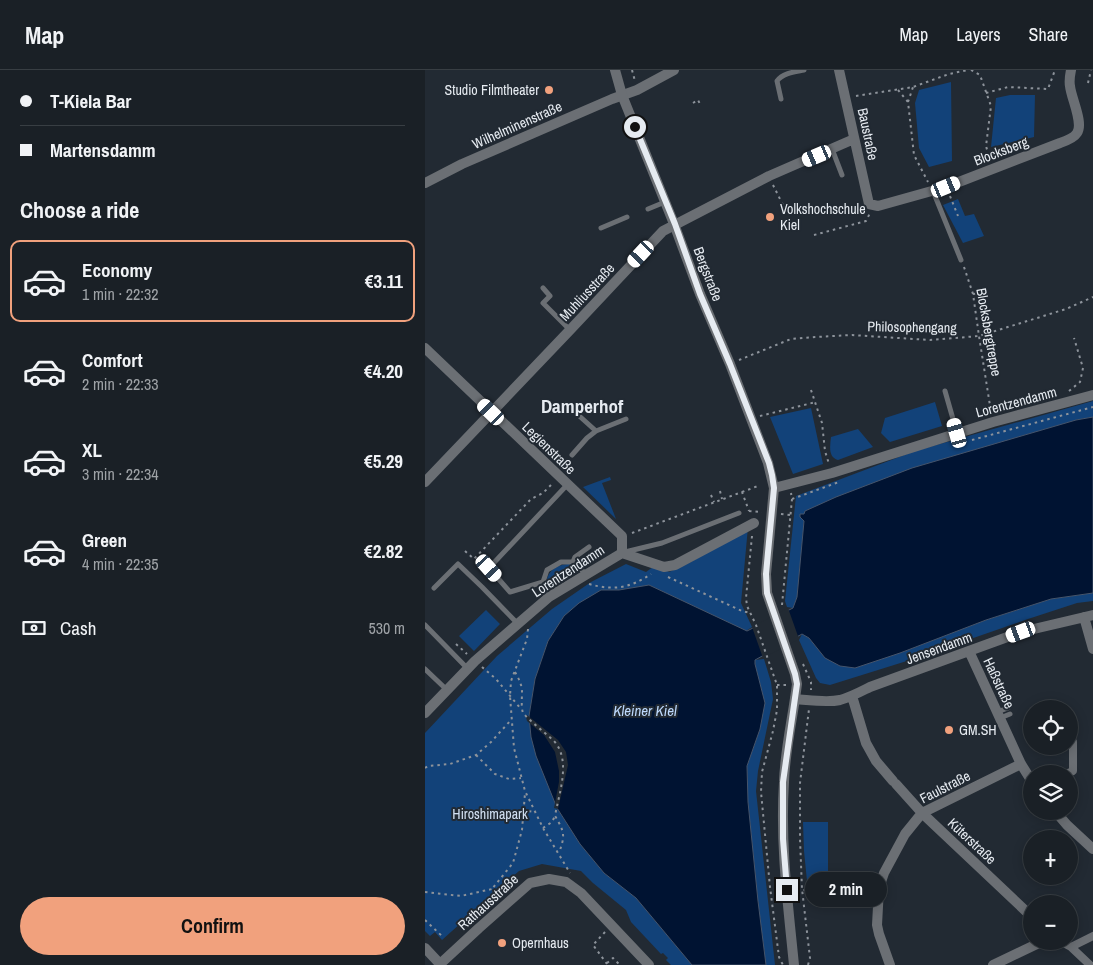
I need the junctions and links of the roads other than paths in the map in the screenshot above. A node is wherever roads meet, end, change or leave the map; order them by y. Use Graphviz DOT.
graph roads {
  1 [pos="615,70"];
  2 [pos="674,70"];
  3 [pos="804,70"];
  4 [pos="839,70"];
  5 [pos="1071,70"];
  6 [pos="623,95"];
  7 [pos="781,99"];
  8 [pos="854,139"];
  9 [pos="832,149"];
  10 [pos="842,175"];
  11 [pos="425,184"];
  12 [pos="933,191"];
  13 [pos="665,202"];
  14 [pos="870,208"];
  15 [pos="647,209"];
  16 [pos="627,217"];
  17 [pos="675,224"];
  18 [pos="601,228"];
  19 [pos="961,260"];
  20 [pos="543,288"];
  21 [pos="570,330"];
  22 [pos="425,348"];
  23 [pos="945,391"];
  24 [pos="1093,395"];
  25 [pos="566,404"];
  26 [pos="491,412"];
  27 [pos="626,419"];
  28 [pos="596,431"];
  29 [pos="957,433"];
  30 [pos="571,455"];
  31 [pos="425,482"];
  32 [pos="567,484"];
  33 [pos="774,488"];
  34 [pos="739,512"];
  35 [pos="754,523"];
  36 [pos="589,547"];
  37 [pos="622,553"];
  38 [pos="573,562"];
  39 [pos="586,579"];
  40 [pos="543,582"];
  41 [pos="435,588"];
  42 [pos="549,597"];
  43 [pos="1088,616"];
  44 [pos="523,624"];
  45 [pos="425,625"];
  46 [pos="1093,649"];
  47 [pos="969,651"];
  48 [pos="471,664"];
  49 [pos="425,669"];
  50 [pos="447,690"];
  51 [pos="852,696"];
  52 [pos="795,699"];
  53 [pos="1008,708"];
  54 [pos="425,713"];
  55 [pos="1011,714"];
  56 [pos="999,715"];
  57 [pos="1021,764"];
  58 [pos="1023,767"];
  59 [pos="922,813"];
  60 [pos="1063,820"];
  61 [pos="1093,849"];
  62 [pos="1023,908"];
  63 [pos="1093,936"];
  64 [pos="1078,944"];
  65 [pos="425,948"];
  66 [pos="1024,950"];
  67 [pos="1074,950"];
  68 [pos="441,965"];
  69 [pos="649,965"];
  70 [pos="795,965"];
  71 [pos="890,965"];
  72 [pos="993,965"];
  73 [pos="1090,965"];
  1 -- 6 [label="street, Bergstraße"];
  2 -- 6 [label="street, Wilhelminenstraße"];
  3 -- 7 [label="lane"];
  4 -- 8 [label="street, Baustraße"];
  5 -- 12 [label="street, Blocksberg"];
  6 -- 11 [label="street, Wilhelminenstraße"];
  6 -- 13 [label="street, Bergstraße"];
  8 -- 9 [label="street, Muhliusstraße"];
  8 -- 14 [label="street, Baustraße"];
  9 -- 10 [label="lane"];
  9 -- 17 [label="street, Muhliusstraße"];
  12 -- 14 [label="street, Blocksberg"];
  12 -- 19 [label="lane"];
  13 -- 15 [label="lane"];
  13 -- 17 [label="street, Bergstraße"];
  16 -- 18 [label="lane"];
  17 -- 21 [label="street, Muhliusstraße"];
  17 -- 33 [label="street, Bergstraße"];
  20 -- 21 [label="lane"];
  21 -- 26 [label="street, Muhliusstraße"];
  22 -- 26 [label="street, Legienstraße"];
  23 -- 29 [label="lane"];
  24 -- 29 [label="street, Lorentzendamm"];
  25 -- 28 [label="lane"];
  26 -- 31 [label="street, Muhliusstraße"];
  26 -- 32 [label="street, Legienstraße"];
  27 -- 28 [label="lane"];
  28 -- 30 [label="lane"];
  29 -- 33 [label="street, Lorentzendamm"];
  32 -- 37 [label="street, Legienstraße"];
  32 -- 40 [label="lane"];
  33 -- 52 [label="street, Bergstraße"];
  34 -- 37 [label="lane"];
  35 -- 37 [label="street, Lorentzendamm"];
  36 -- 38 [label="lane"];
  37 -- 39 [label="street, Lorentzendamm"];
  38 -- 39 [label="lane"];
  38 -- 40 [label="lane"];
  39 -- 42 [label="street, Lorentzendamm"];
  40 -- 42 [label="lane"];
  41 -- 44 [label="lane"];
  42 -- 44 [label="street, Lorentzendamm"];
  43 -- 46 [label="street"];
  43 -- 47 [label="street, Jensendamm"];
  44 -- 48 [label="street, Lorentzendamm"];
  45 -- 48 [label="lane"];
  47 -- 51 [label="street, Jensendamm"];
  47 -- 56 [label="street, Haßstraße"];
  48 -- 50 [label="street, Lorentzendamm"];
  49 -- 50 [label="lane"];
  50 -- 54 [label="street, Lorentzendamm"];
  51 -- 52 [label="street, Jensendamm"];
  51 -- 59 [label="street, Küterstraße"];
  52 -- 70 [label="street, Bergstraße"];
  53 -- 56 [label="lane"];
  55 -- 56 [label="lane"];
  56 -- 57 [label="street, Haßstraße"];
  57 -- 58 [label="street, Haßstraße"];
  57 -- 59 [label="street, Faulstraße"];
  59 -- 62 [label="street, Küterstraße"];
  59 -- 71 [label="street, Faulstraße"];
  60 -- 61 [label="street"];
  63 -- 64 [label="street"];
  65 -- 68 [label="street"];
  66 -- 72 [label="street"];
  67 -- 73 [label="street"];
  68 -- 69 [label="street, Rathausstraße"];
}
